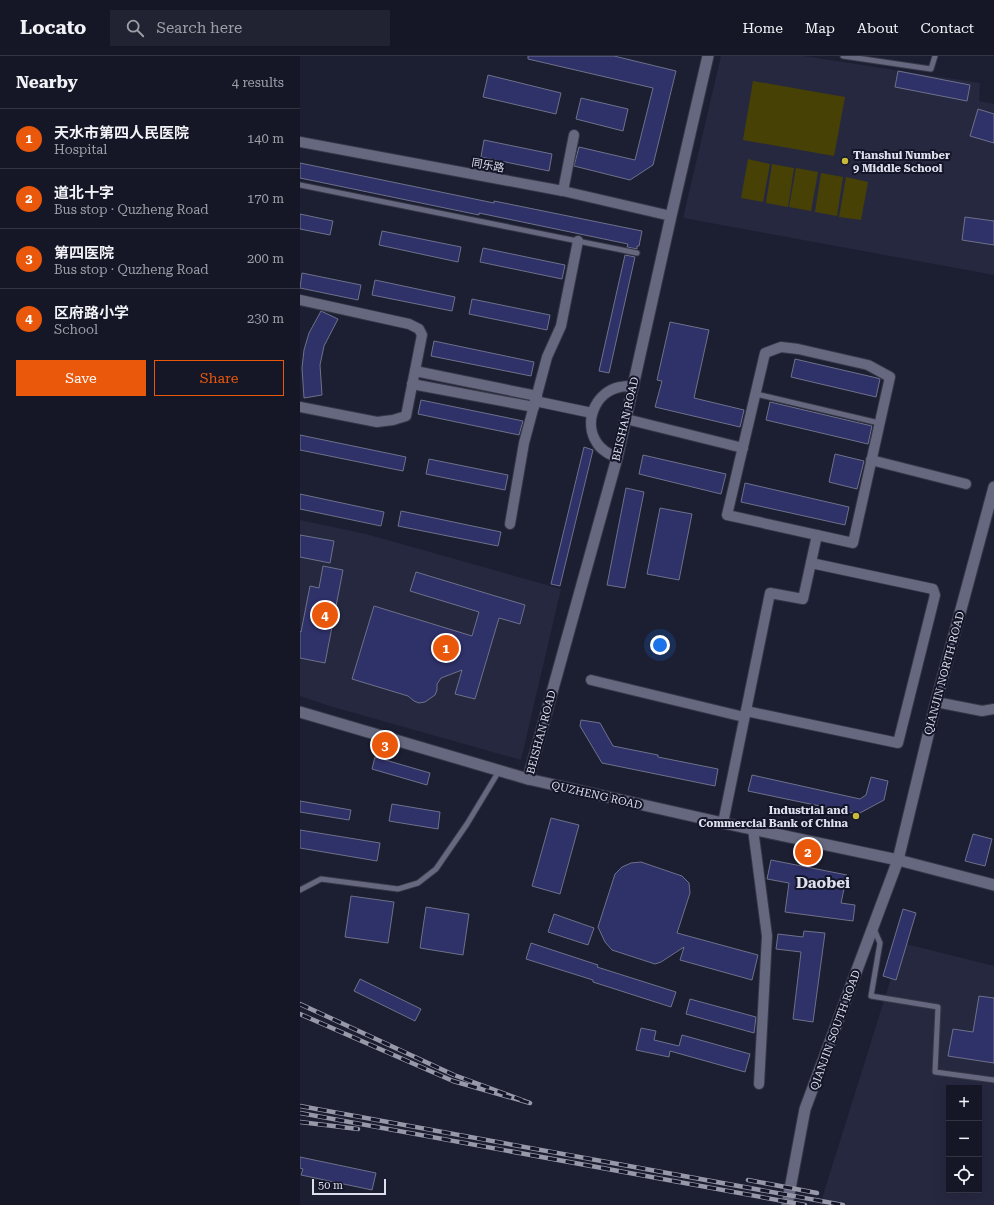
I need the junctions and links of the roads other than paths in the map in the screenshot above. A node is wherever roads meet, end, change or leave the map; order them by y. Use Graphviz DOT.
graph roads {
  1 [pos="708,56"];
  2 [pos="843,56"];
  3 [pos="935,56"];
  4 [pos="574,135"];
  5 [pos="300,142"];
  6 [pos="300,185"];
  7 [pos="562,191"];
  8 [pos="670,216"];
  9 [pos="578,241"];
  10 [pos="637,253"];
  11 [pos="300,300"];
  12 [pos="415,371"];
  13 [pos="412,384"];
  14 [pos="633,386"];
  15 [pos="756,394"];
  16 [pos="535,401"];
  17 [pos="300,407"];
  18 [pos="592,413"];
  19 [pos="626,419"];
  20 [pos="879,423"];
  21 [pos="743,448"];
  22 [pos="617,458"];
  23 [pos="871,460"];
  24 [pos="966,484"];
  25 [pos="994,489"];
  26 [pos="510,524"];
  27 [pos="817,535"];
  28 [pos="811,563"];
  29 [pos="591,680"];
  30 [pos="936,702"];
  31 [pos="994,709"];
  32 [pos="300,712"];
  33 [pos="745,714"];
  34 [pos="499,771"];
  35 [pos="528,779"];
  36 [pos="723,823"];
  37 [pos="753,829"];
  38 [pos="898,860"];
  39 [pos="994,885"];
  40 [pos="300,890"];
  41 [pos="873,928"];
  42 [pos="994,1080"];
  43 [pos="759,1084"];
  44 [pos="787,1205"];
  1 -- 8 [label="main road, BEISHAN ROAD"];
  2 -- 3 [label="lane"];
  4 -- 7 [label="street"];
  5 -- 7 [label="street, 同乐路"];
  6 -- 9 [label="lane"];
  7 -- 8 [label="street, 同乐路"];
  8 -- 14 [label="main road, BEISHAN ROAD"];
  9 -- 10 [label="lane"];
  9 -- 16 [label="street"];
  11 -- 12 [label="street"];
  12 -- 13 [label="street"];
  12 -- 16 [label="street"];
  13 -- 16 [label="street"];
  13 -- 17 [label="street"];
  14 -- 18 [label="street"];
  14 -- 19 [label="main road, BEISHAN ROAD"];
  15 -- 20 [label="lane"];
  15 -- 20 [label="street"];
  15 -- 21 [label="street"];
  16 -- 18 [label="street"];
  16 -- 26 [label="street"];
  18 -- 22 [label="street"];
  19 -- 21 [label="street"];
  19 -- 22 [label="main road, BEISHAN ROAD"];
  20 -- 23 [label="street"];
  21 -- 27 [label="street"];
  22 -- 35 [label="main road, BEISHAN ROAD"];
  23 -- 24 [label="street"];
  23 -- 27 [label="street"];
  25 -- 30 [label="main road, QIANJIN NORTH ROAD"];
  27 -- 28 [label="street"];
  28 -- 33 [label="street"];
  28 -- 33 [label="street"];
  29 -- 33 [label="street"];
  30 -- 31 [label="street"];
  30 -- 38 [label="main road, QIANJIN NORTH ROAD"];
  32 -- 34 [label="main road, QUZHENG ROAD"];
  33 -- 36 [label="street"];
  34 -- 35 [label="main road, QUZHENG ROAD"];
  34 -- 40 [label="lane"];
  35 -- 36 [label="main road, QUZHENG ROAD"];
  36 -- 37 [label="main road, QUZHENG ROAD"];
  37 -- 38 [label="main road, QUZHENG ROAD"];
  37 -- 43 [label="street"];
  38 -- 39 [label="main road, QUZHENG ROAD"];
  38 -- 41 [label="main road, QIANJIN SOUTH ROAD"];
  41 -- 42 [label="lane"];
  41 -- 44 [label="main road, QIANJIN SOUTH ROAD"];
}
